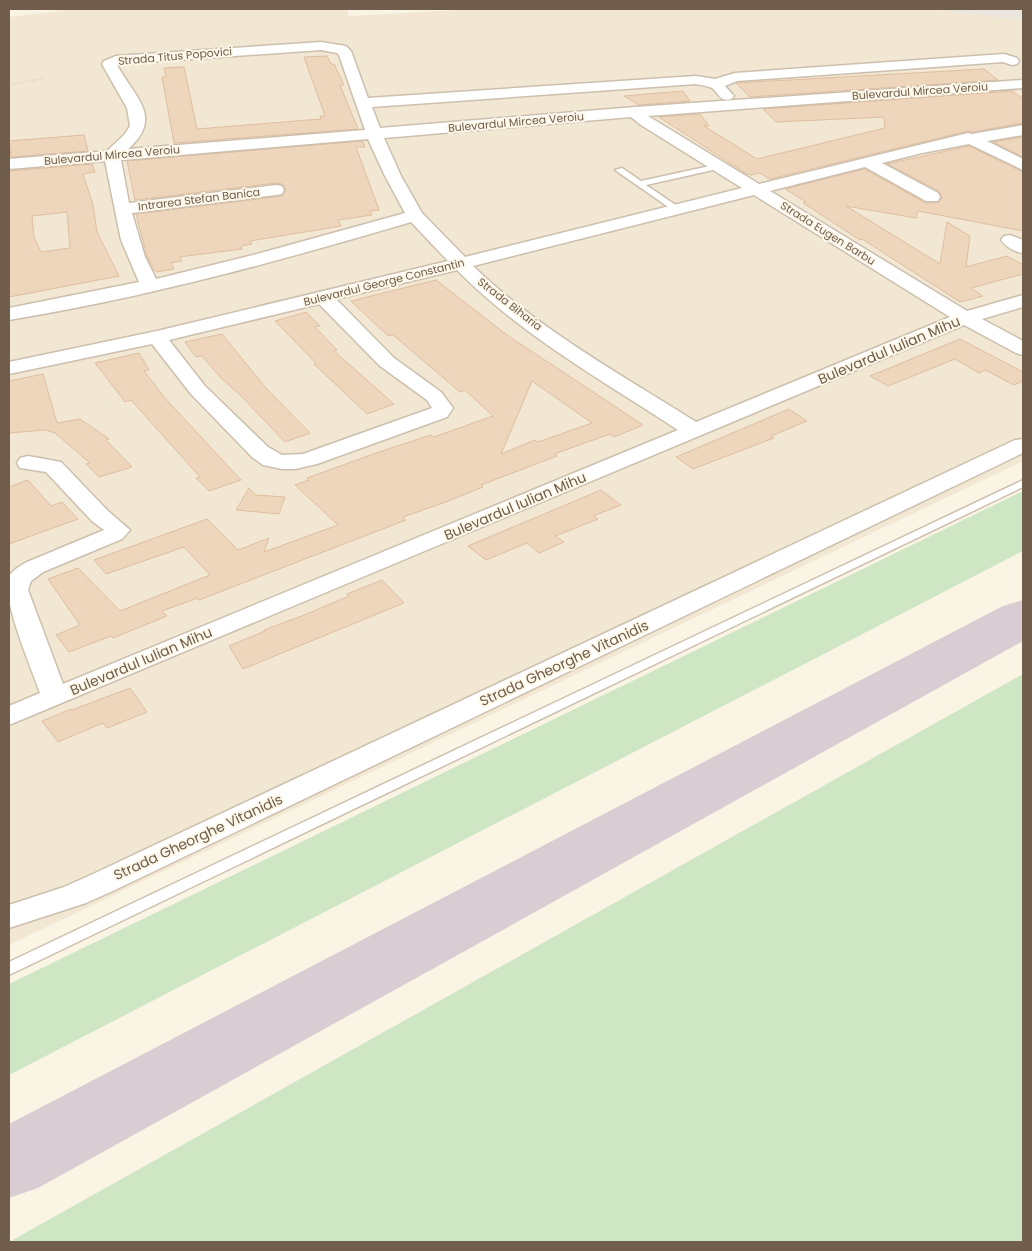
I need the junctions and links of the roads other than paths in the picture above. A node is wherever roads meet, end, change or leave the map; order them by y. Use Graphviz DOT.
graph roads {
  1 [pos="341,49"];
  2 [pos="1020,62"];
  3 [pos="716,84"];
  4 [pos="1023,84"];
  5 [pos="362,103"];
  6 [pos="733,105"];
  7 [pos="635,112"];
  8 [pos="1023,130"];
  9 [pos="375,134"];
  10 [pos="968,138"];
  11 [pos="112,155"];
  12 [pos="868,162"];
  13 [pos="9,164"];
  14 [pos="1023,165"];
  15 [pos="719,166"];
  16 [pos="619,170"];
  17 [pos="639,184"];
  18 [pos="276,190"];
  19 [pos="758,190"];
  20 [pos="932,197"];
  21 [pos="122,209"];
  22 [pos="677,210"];
  23 [pos="415,216"];
  24 [pos="460,264"];
  25 [pos="150,286"];
  26 [pos="323,297"];
  27 [pos="1023,301"];
  28 [pos="9,314"];
  29 [pos="965,318"];
  30 [pos="157,337"];
  31 [pos="1023,348"];
  32 [pos="9,368"];
  33 [pos="695,431"];
  34 [pos="1023,445"];
  35 [pos="28,463"];
  36 [pos="1023,483"];
  37 [pos="55,697"];
  38 [pos="9,716"];
  39 [pos="9,917"];
  40 [pos="9,969"];
  1 -- 5 [label="street, Strada Biharia"];
  1 -- 11 [label="street, Strada Titus Popovici"];
  2 -- 3 [label="street"];
  3 -- 5 [label="street"];
  3 -- 6 [label="street"];
  4 -- 6 [label="street, Bulevardul Mircea Veroiu"];
  5 -- 9 [label="street, Strada Biharia"];
  6 -- 7 [label="street, Bulevardul Mircea Veroiu"];
  7 -- 9 [label="street, Bulevardul Mircea Veroiu"];
  7 -- 15 [label="street, Strada Eugen Barbu"];
  8 -- 10 [label="street"];
  9 -- 11 [label="street, Bulevardul Mircea Veroiu"];
  9 -- 23 [label="street, Strada Biharia"];
  10 -- 12 [label="street"];
  10 -- 14 [label="street"];
  11 -- 13 [label="street, Bulevardul Mircea Veroiu"];
  11 -- 21 [label="street"];
  12 -- 19 [label="street"];
  12 -- 20 [label="street"];
  15 -- 17 [label="lane"];
  15 -- 19 [label="street, Strada Eugen Barbu"];
  16 -- 17 [label="lane"];
  17 -- 22 [label="lane"];
  18 -- 21 [label="street, Intrarea Stefan Banica"];
  19 -- 22 [label="street, Bulevardul George Constantin"];
  19 -- 29 [label="street, Strada Eugen Barbu"];
  21 -- 25 [label="street"];
  22 -- 24 [label="street, Bulevardul George Constantin"];
  23 -- 24 [label="street, Strada Biharia"];
  23 -- 25 [label="street"];
  24 -- 26 [label="street, Bulevardul George Constantin"];
  24 -- 33 [label="street, Strada Biharia"];
  25 -- 28 [label="street"];
  26 -- 30 [label="street, Bulevardul George Constantin"];
  26 -- 30 [label="street"];
  27 -- 29 [label="street, Bulevardul Iulian Mihu"];
  29 -- 31 [label="street, Strada Eugen Barbu"];
  29 -- 33 [label="street, Bulevardul Iulian Mihu"];
  30 -- 32 [label="street, Bulevardul George Constantin"];
  33 -- 37 [label="street, Bulevardul Iulian Mihu"];
  34 -- 39 [label="street, Strada Gheorghe Vitanidis"];
  35 -- 37 [label="street"];
  36 -- 40 [label="lane"];
  37 -- 38 [label="street, Bulevardul Iulian Mihu"];
}
